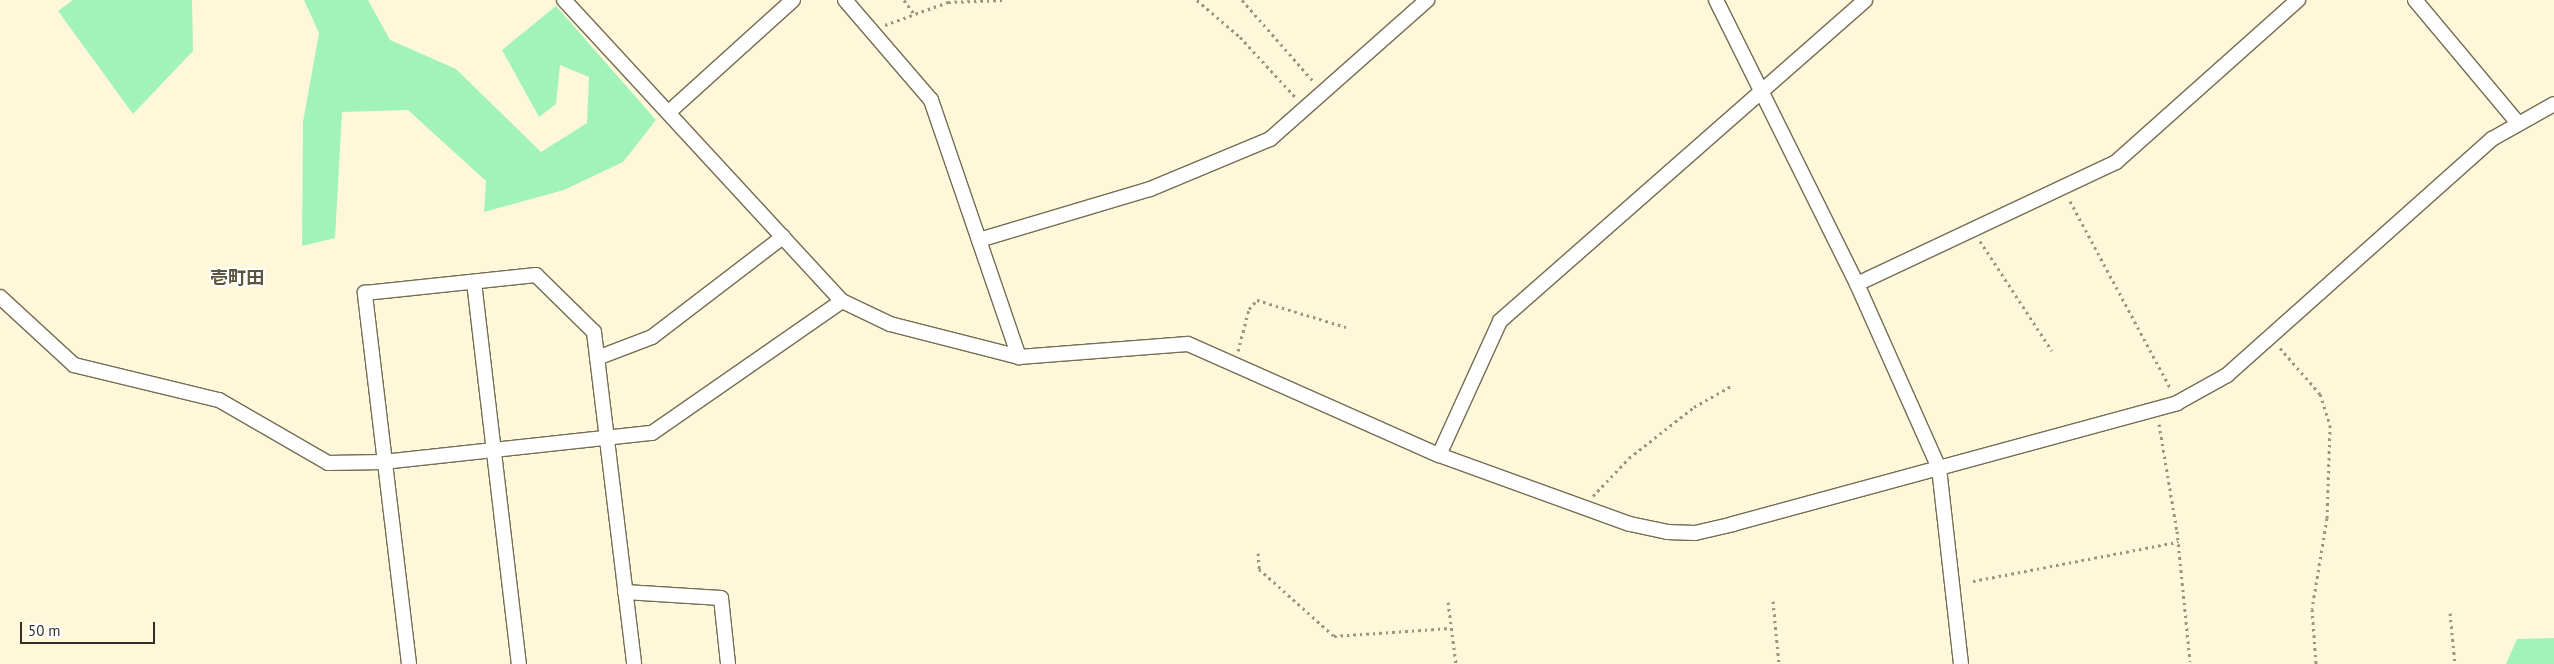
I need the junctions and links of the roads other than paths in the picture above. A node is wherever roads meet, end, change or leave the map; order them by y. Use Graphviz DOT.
graph roads {
  1 [pos="564,0"];
  2 [pos="793,0"];
  3 [pos="845,0"];
  4 [pos="1427,0"];
  5 [pos="1716,0"];
  6 [pos="1865,0"];
  7 [pos="2298,0"];
  8 [pos="2415,0"];
  9 [pos="1761,92"];
  10 [pos="2554,104"];
  11 [pos="669,112"];
  12 [pos="2517,122"];
  13 [pos="783,237"];
  14 [pos="979,240"];
  15 [pos="474,282"];
  16 [pos="1857,284"];
  17 [pos="0,298"];
  18 [pos="842,301"];
  19 [pos="597,358"];
  20 [pos="1019,358"];
  21 [pos="607,438"];
  22 [pos="495,450"];
  23 [pos="1439,455"];
  24 [pos="384,462"];
  25 [pos="1939,468"];
  26 [pos="624,592"];
  27 [pos="408,664"];
  28 [pos="519,664"];
  29 [pos="634,664"];
  30 [pos="728,664"];
  31 [pos="1961,664"];
  1 -- 11 [label="street"];
  2 -- 11 [label="street"];
  3 -- 14 [label="street"];
  4 -- 14 [label="street"];
  5 -- 9 [label="street"];
  6 -- 9 [label="street"];
  7 -- 16 [label="street"];
  8 -- 12 [label="street"];
  9 -- 16 [label="street"];
  9 -- 23 [label="street"];
  10 -- 12 [label="street"];
  11 -- 13 [label="street"];
  12 -- 25 [label="street"];
  13 -- 18 [label="street"];
  13 -- 19 [label="street"];
  14 -- 20 [label="street"];
  15 -- 19 [label="street"];
  15 -- 22 [label="street"];
  15 -- 24 [label="street"];
  16 -- 25 [label="street"];
  17 -- 24 [label="street"];
  18 -- 20 [label="street"];
  18 -- 21 [label="street"];
  19 -- 21 [label="street"];
  20 -- 23 [label="street"];
  21 -- 22 [label="street"];
  21 -- 26 [label="street"];
  22 -- 24 [label="street"];
  22 -- 28 [label="street"];
  23 -- 25 [label="street"];
  24 -- 27 [label="street"];
  25 -- 31 [label="street"];
  26 -- 29 [label="street"];
  26 -- 30 [label="street"];
}
